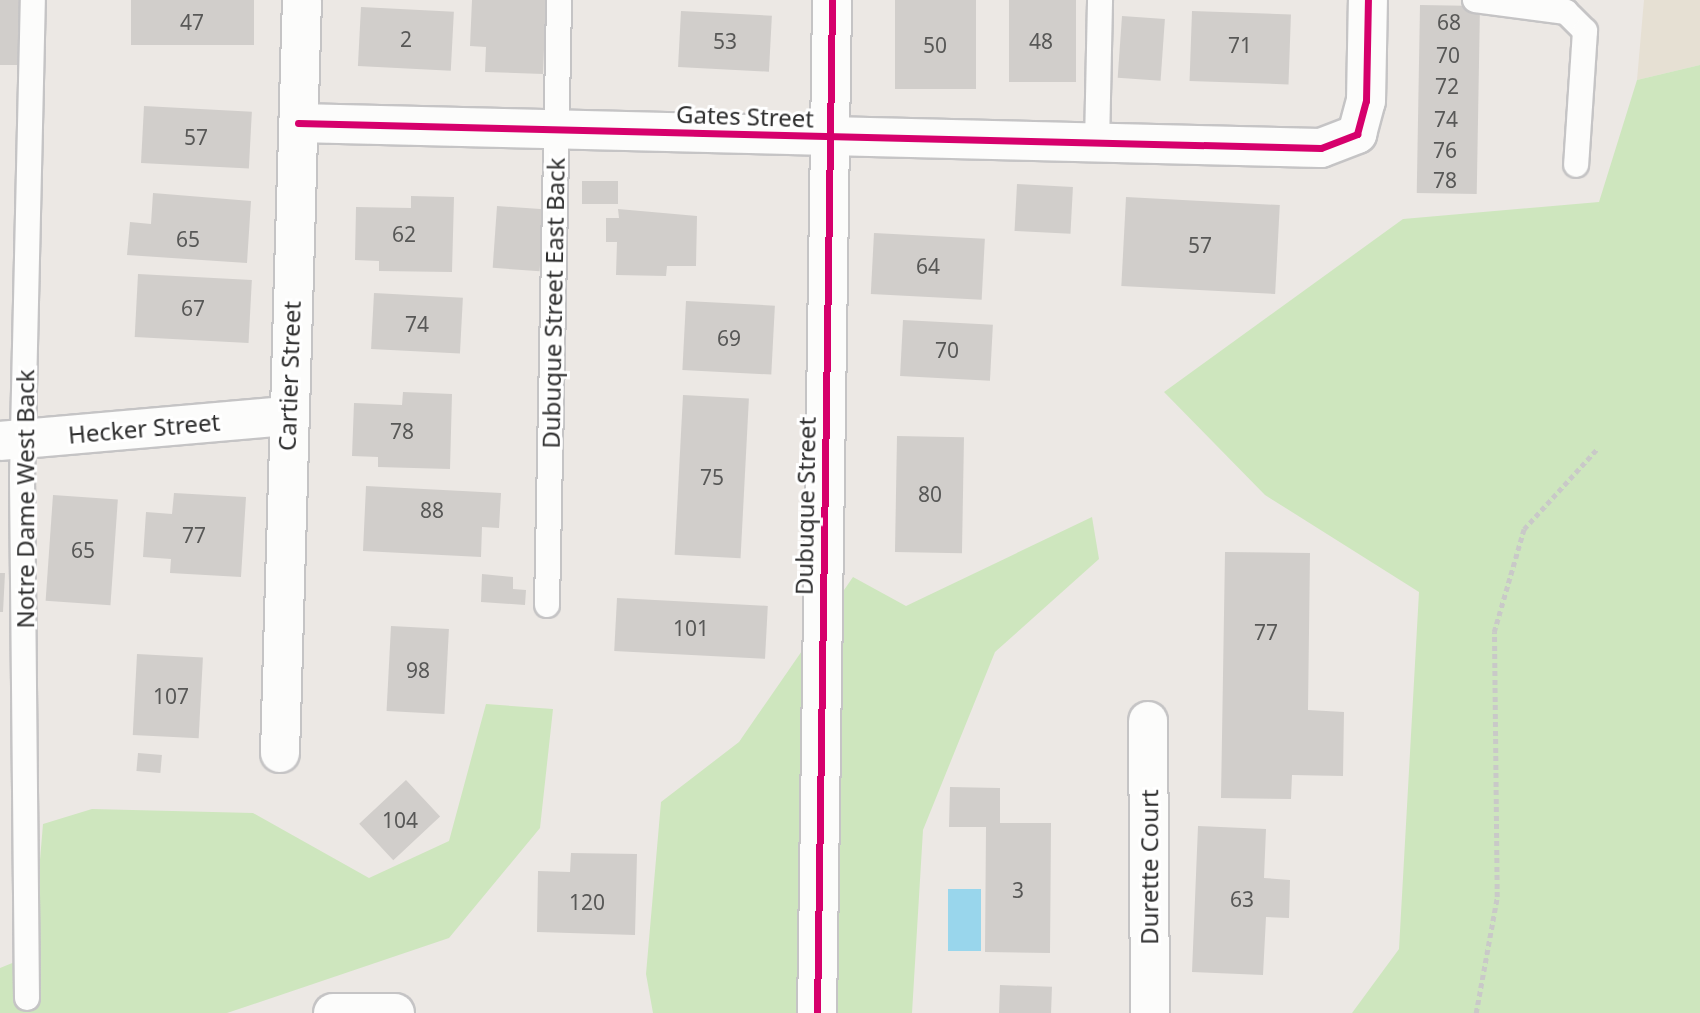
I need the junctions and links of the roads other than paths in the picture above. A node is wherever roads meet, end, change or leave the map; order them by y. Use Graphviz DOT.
graph roads {
  1 [pos="33,0"];
  2 [pos="302,0"];
  3 [pos="559,0"];
  4 [pos="832,0"];
  5 [pos="1100,0"];
  6 [pos="1368,0"];
  7 [pos="1475,0"];
  8 [pos="298,123"];
  9 [pos="557,129"];
  10 [pos="830,138"];
  11 [pos="1097,145"];
  12 [pos="1576,164"];
  13 [pos="287,416"];
  14 [pos="12,440"];
  15 [pos="547,605"];
  16 [pos="1148,721"];
  17 [pos="280,753"];
  18 [pos="27,998"];
  19 [pos="333,1013"];
  20 [pos="395,1013"];
  21 [pos="817,1013"];
  22 [pos="1150,1013"];
  1 -- 14 [label="lane, Notre Dame West Back"];
  2 -- 8 [label="street, Cartier Street"];
  3 -- 9 [label="lane, Dubuque Street East Back"];
  4 -- 10 [label="street, Dubuque Street"];
  5 -- 11 [label="lane"];
  6 -- 11 [label="street, Gates Street"];
  7 -- 12 [label="lane"];
  8 -- 9 [label="street, Gates Street"];
  8 -- 13 [label="street, Cartier Street"];
  9 -- 10 [label="street, Gates Street"];
  9 -- 15 [label="lane, Dubuque Street East Back"];
  10 -- 11 [label="street, Gates Street"];
  10 -- 21 [label="street, Dubuque Street"];
  13 -- 14 [label="street, Hecker Street"];
  13 -- 17 [label="street, Cartier Street"];
  14 -- 18 [label="lane, Notre Dame West Back"];
  16 -- 22 [label="street, Durette Court"];
  19 -- 20 [label="street"];
}
